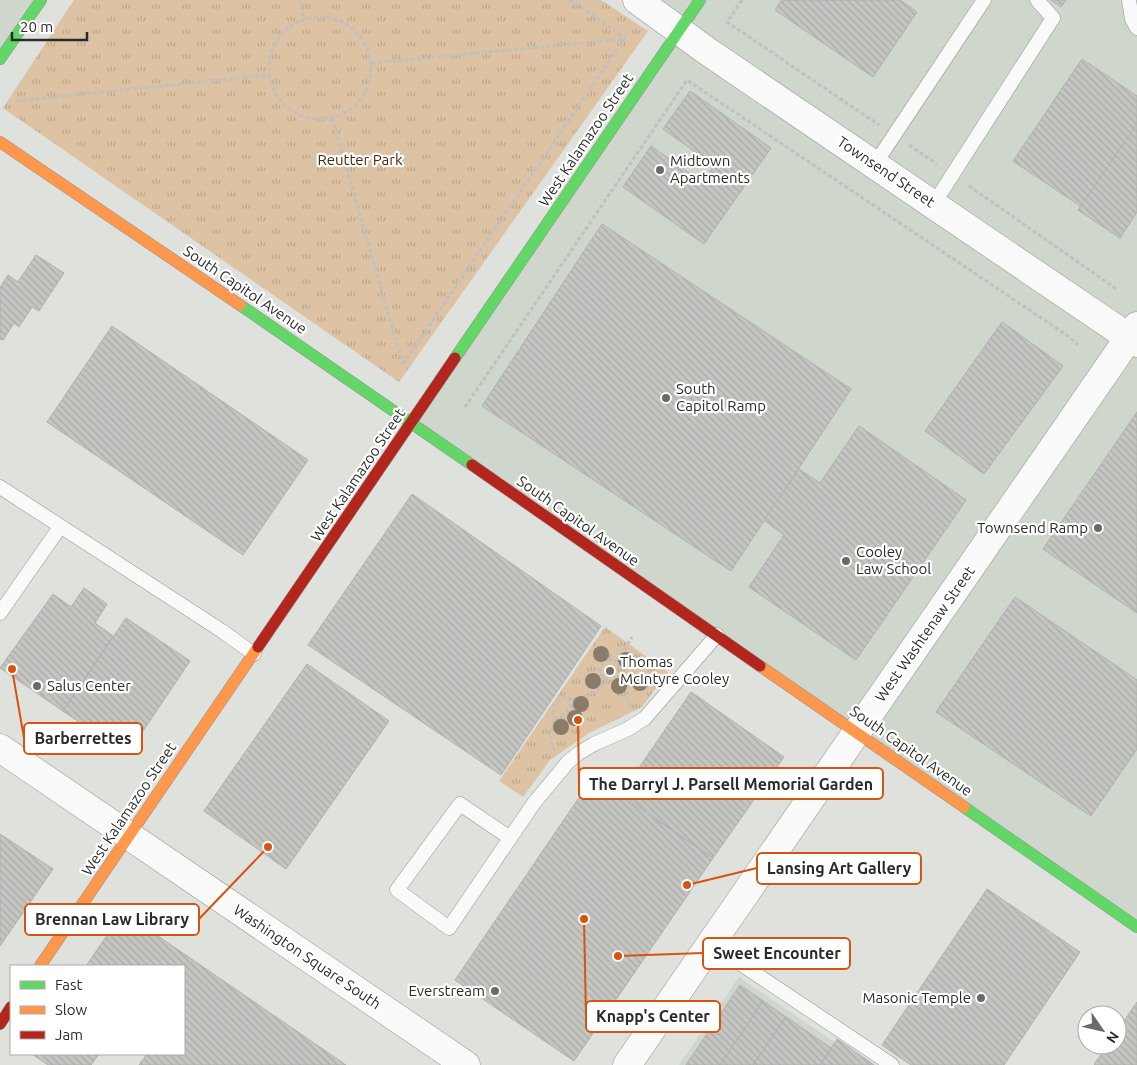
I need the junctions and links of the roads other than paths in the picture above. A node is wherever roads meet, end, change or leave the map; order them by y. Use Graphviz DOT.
graph roads {
  1 [pos="41,0"];
  2 [pos="637,0"];
  3 [pos="700,0"];
  4 [pos="984,0"];
  5 [pos="1037,0"];
  6 [pos="1129,0"];
  7 [pos="1137,28"];
  8 [pos="680,30"];
  9 [pos="0,59"];
  10 [pos="0,142"];
  11 [pos="874,164"];
  12 [pos="934,205"];
  13 [pos="1134,335"];
  14 [pos="412,422"];
  15 [pos="0,487"];
  16 [pos="60,527"];
  17 [pos="0,613"];
  18 [pos="717,635"];
  19 [pos="254,654"];
  20 [pos="857,732"];
  21 [pos="0,748"];
  22 [pos="129,836"];
  23 [pos="510,838"];
  24 [pos="1137,927"];
  25 [pos="711,944"];
  26 [pos="41,965"];
  27 [pos="10,1009"];
  28 [pos="0,1024"];
  29 [pos="466,1065"];
  30 [pos="627,1065"];
  31 [pos="892,1065"];
  1 -- 9 [label="street"];
  2 -- 8 [label="street, Townsend Street"];
  3 -- 8 [label="street, West Kalamazoo Street"];
  4 -- 11 [label="lane"];
  5 -- 12 [label="lane"];
  6 -- 7 [label="lane"];
  8 -- 11 [label="street, Townsend Street"];
  8 -- 14 [label="street, West Kalamazoo Street"];
  10 -- 14 [label="street, South Capitol Avenue"];
  11 -- 12 [label="street, Townsend Street"];
  12 -- 13 [label="street, Townsend Street"];
  13 -- 20 [label="street, West Washtenaw Street"];
  14 -- 18 [label="street, South Capitol Avenue"];
  14 -- 19 [label="street, West Kalamazoo Street"];
  15 -- 16 [label="lane"];
  16 -- 17 [label="lane"];
  16 -- 19 [label="lane"];
  18 -- 20 [label="street, South Capitol Avenue"];
  18 -- 23 [label="lane"];
  19 -- 22 [label="street, West Kalamazoo Street"];
  20 -- 24 [label="street, South Capitol Avenue"];
  20 -- 25 [label="street, West Washtenaw Street"];
  21 -- 22 [label="street, Washington Square South"];
  22 -- 26 [label="street, West Kalamazoo Street"];
  22 -- 29 [label="street, Washington Square South"];
  23 -- 23 [label="lane"];
  25 -- 30 [label="street, West Washtenaw Street"];
  25 -- 31 [label="lane"];
  27 -- 28 [label="street"];
}
